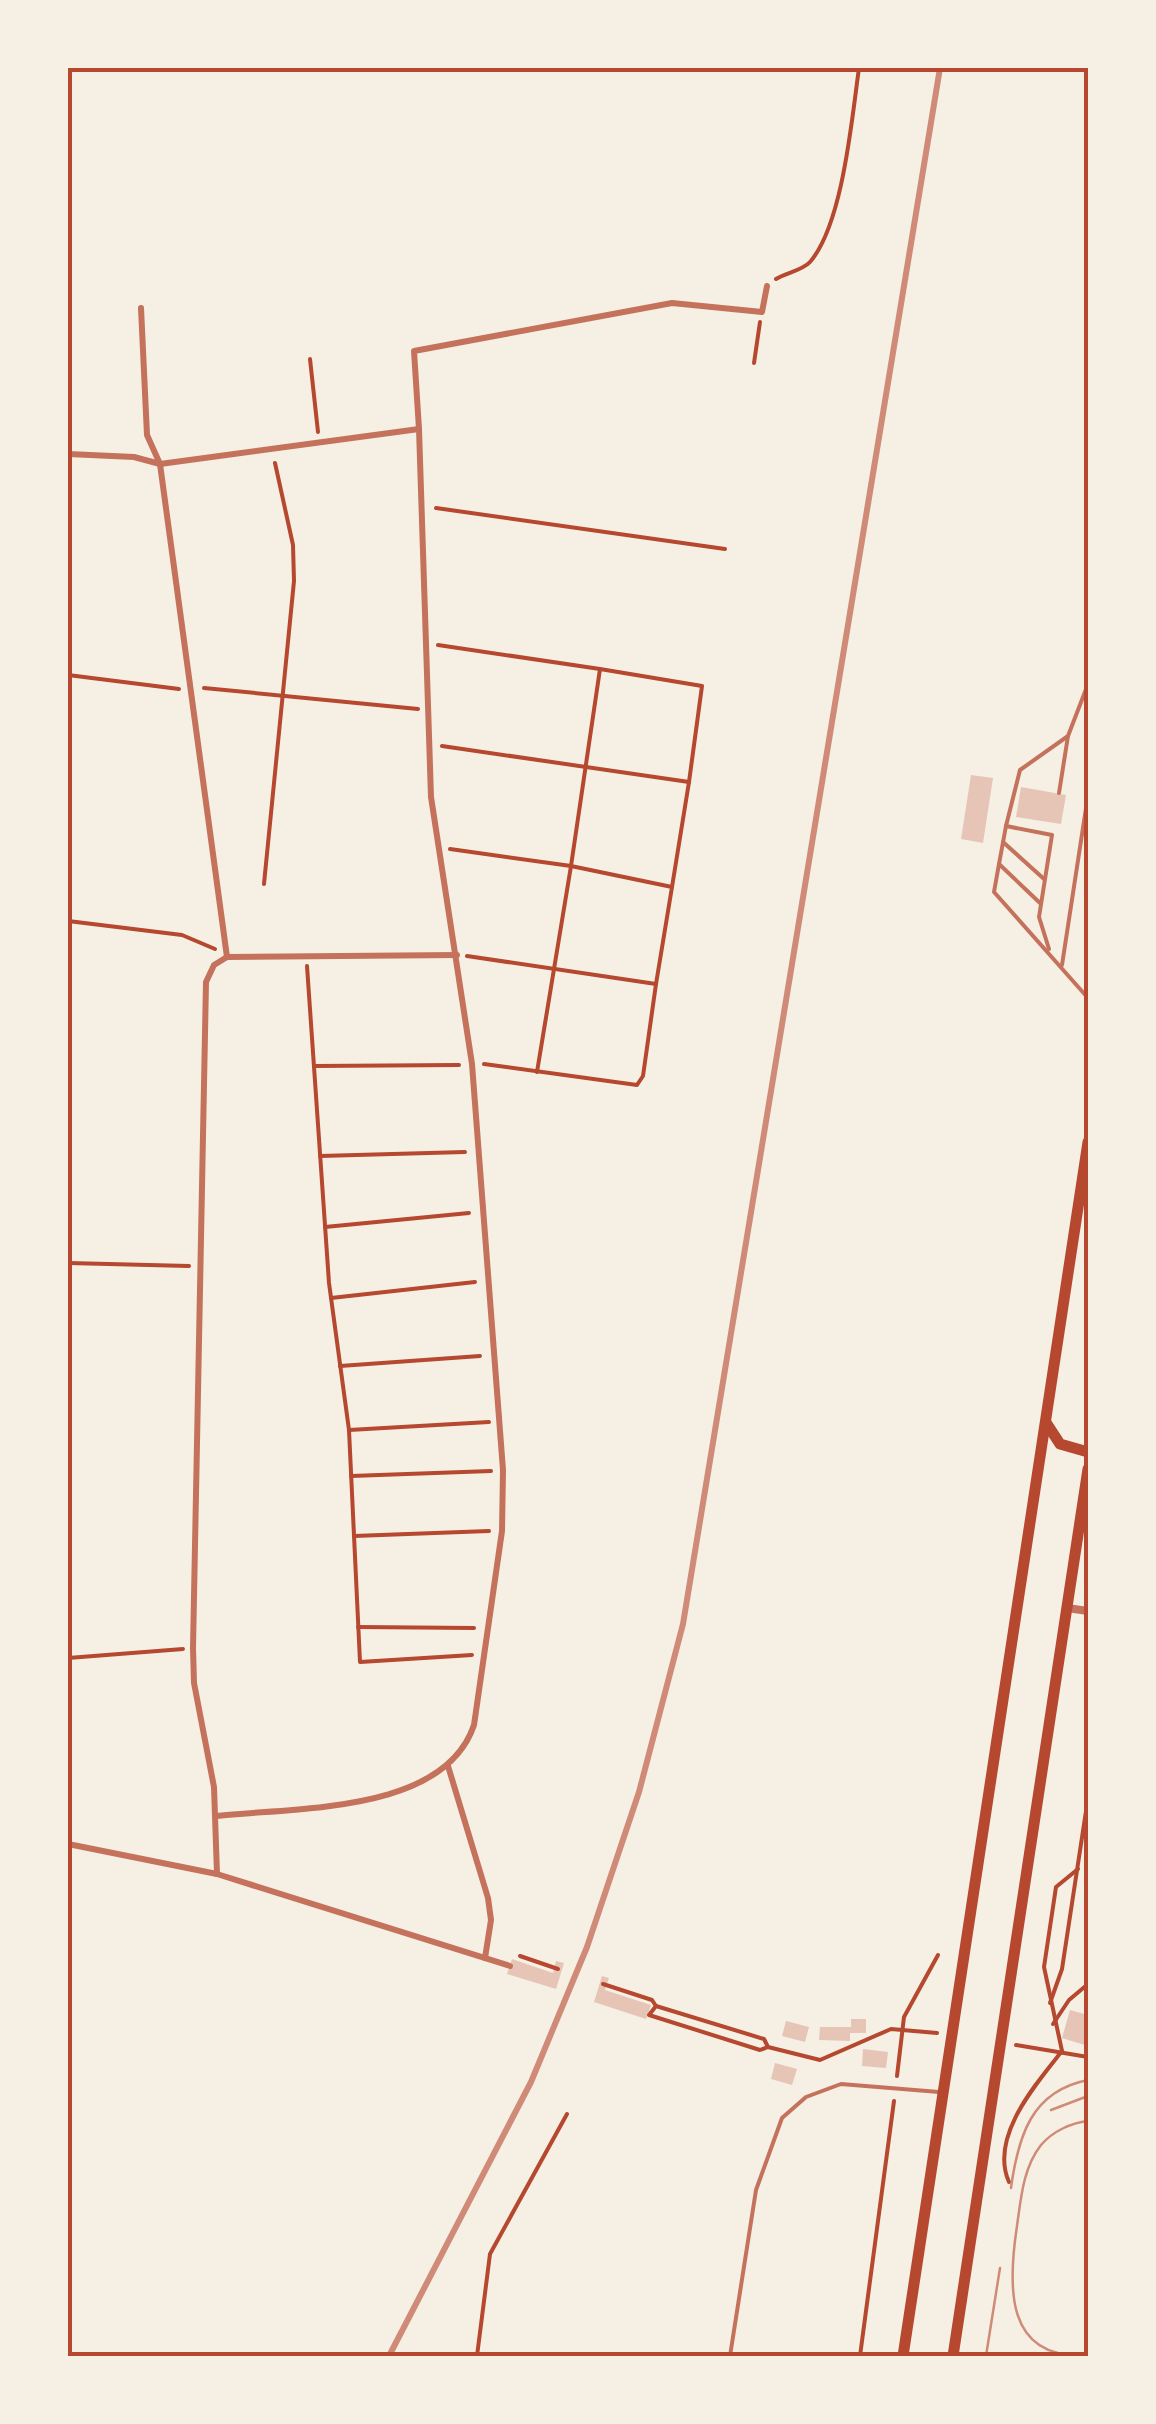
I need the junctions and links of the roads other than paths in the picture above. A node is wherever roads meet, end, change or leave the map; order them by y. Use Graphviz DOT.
graph roads {
  1 [pos="767,286"];
  2 [pos="141,308"];
  3 [pos="419,429"];
  4 [pos="68,454"];
  5 [pos="160,464"];
  6 [pos="1088,684"];
  7 [pos="1068,736"];
  8 [pos="1058,793"];
  9 [pos="1088,795"];
  10 [pos="1054,823"];
  11 [pos="1006,826"];
  12 [pos="1052,835"];
  13 [pos="1003,842"];
  14 [pos="999,864"];
  15 [pos="1045,880"];
  16 [pos="1040,904"];
  17 [pos="1049,949"];
  18 [pos="457,955"];
  19 [pos="227,957"];
  20 [pos="1062,965"];
  21 [pos="1088,998"];
  22 [pos="1088,1142"];
  23 [pos="1046,1420"];
  24 [pos="1088,1452"];
  25 [pos="1088,1469"];
  26 [pos="1067,1608"];
  27 [pos="1088,1611"];
  28 [pos="448,1766"];
  29 [pos="218,1816"];
  30 [pos="68,1844"];
  31 [pos="217,1874"];
  32 [pos="485,1958"];
  33 [pos="510,1966"];
  34 [pos="943,2093"];
  35 [pos="730,2356"];
  36 [pos="903,2356"];
  37 [pos="953,2356"];
  1 -- 3 [label="street"];
  2 -- 5 [label="street"];
  3 -- 5 [label="street"];
  3 -- 18 [label="street"];
  4 -- 5 [label="street"];
  5 -- 19 [label="street"];
  6 -- 7 [label="lane"];
  7 -- 8 [label="lane"];
  7 -- 11 [label="lane"];
  9 -- 20 [label="lane"];
  10 -- 12 [label="lane"];
  11 -- 12 [label="lane"];
  11 -- 13 [label="lane"];
  12 -- 15 [label="lane"];
  13 -- 14 [label="lane"];
  13 -- 15 [label="lane"];
  14 -- 16 [label="lane"];
  14 -- 17 [label="lane"];
  15 -- 16 [label="lane"];
  16 -- 17 [label="lane"];
  17 -- 20 [label="lane"];
  18 -- 19 [label="street"];
  18 -- 28 [label="street"];
  19 -- 29 [label="street"];
  20 -- 21 [label="lane"];
  22 -- 23 [label="main road"];
  23 -- 24 [label="main road"];
  23 -- 34 [label="main road"];
  25 -- 26 [label="main road"];
  26 -- 27 [label="street"];
  26 -- 37 [label="main road"];
  28 -- 29 [label="street"];
  28 -- 32 [label="street"];
  29 -- 31 [label="street"];
  30 -- 31 [label="street"];
  31 -- 32 [label="street"];
  32 -- 33 [label="street"];
  34 -- 35 [label="lane"];
  34 -- 36 [label="main road"];
}
